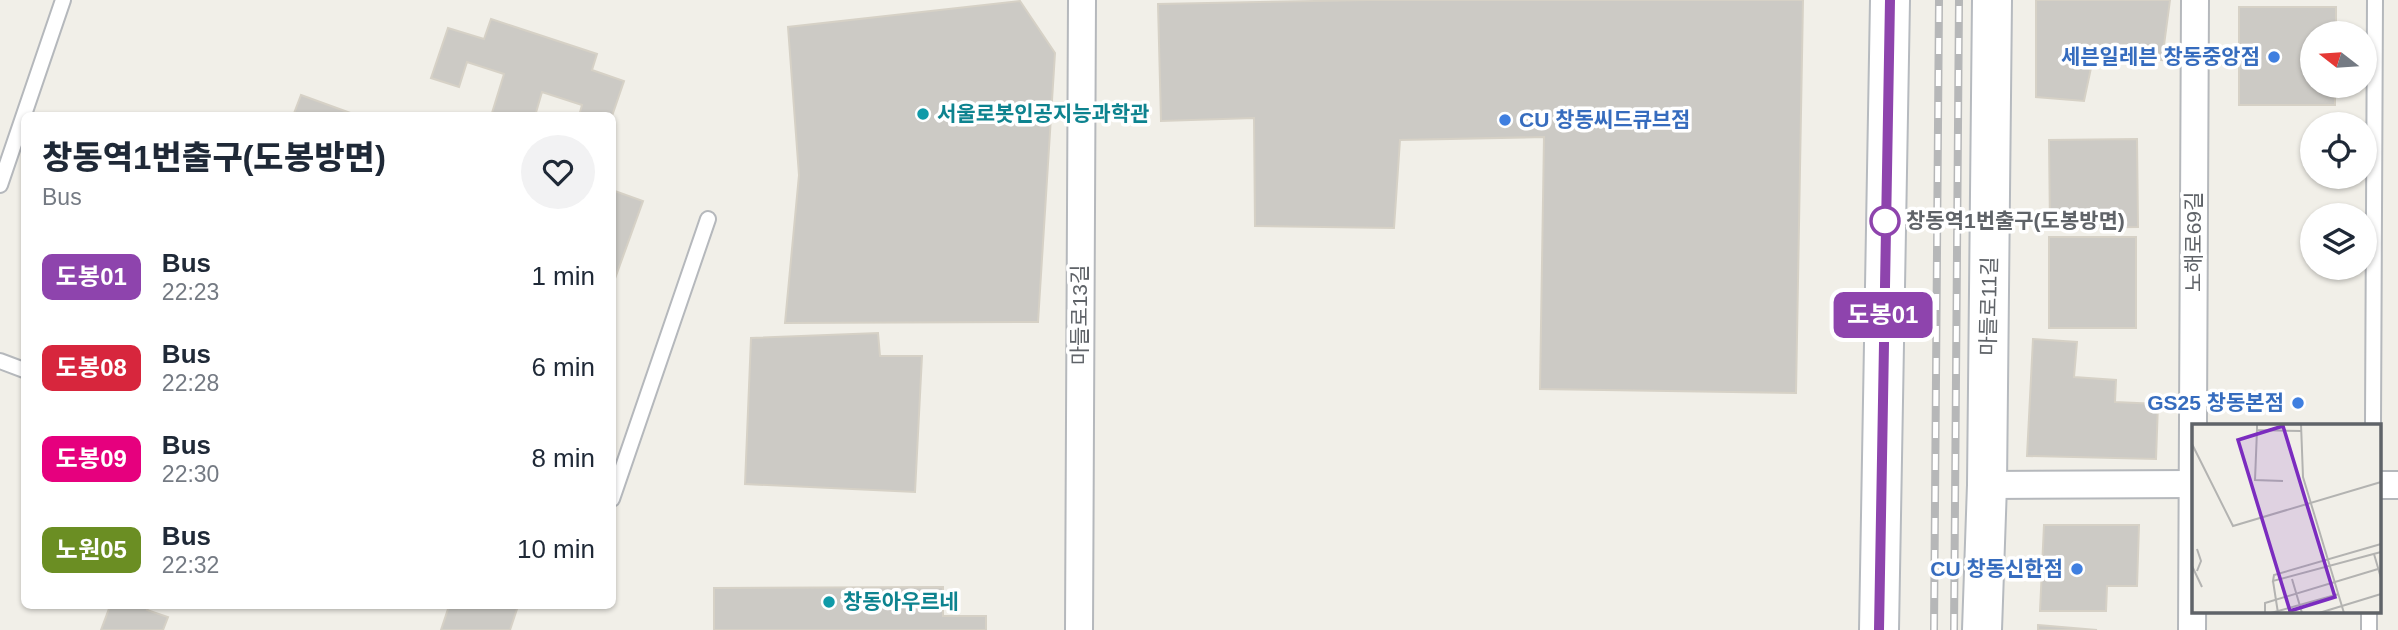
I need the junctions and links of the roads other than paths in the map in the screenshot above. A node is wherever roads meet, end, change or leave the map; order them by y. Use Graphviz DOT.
graph roads {
  1 [pos="63,0"];
  2 [pos="1082,0"];
  3 [pos="1890,0"];
  4 [pos="1992,0"];
  5 [pos="2195,0"];
  6 [pos="2375,0"];
  7 [pos="25,112"];
  8 [pos="21,123"];
  9 [pos="0,184"];
  10 [pos="708,219"];
  11 [pos="0,361"];
  12 [pos="21,369"];
  13 [pos="2193,424"];
  14 [pos="2373,424"];
  15 [pos="2192,484"];
  16 [pos="1987,485"];
  17 [pos="2380,485"];
  18 [pos="2398,485"];
  19 [pos="616,487"];
  20 [pos="2192,612"];
  21 [pos="2369,612"];
  22 [pos="1079,630"];
  23 [pos="1879,630"];
  24 [pos="1982,630"];
  25 [pos="2192,630"];
  26 [pos="2368,630"];
  1 -- 7 [label="lane"];
  2 -- 22 [label="street, 마들로13길"];
  3 -- 23 [label="main road"];
  4 -- 16 [label="main road, 마들로11길"];
  5 -- 13 [label="street, 노해로69길"];
  6 -- 14 [label="lane"];
  8 -- 9 [label="lane"];
  10 -- 19 [label="lane"];
  11 -- 12 [label="lane"];
  15 -- 16 [label="street"];
  16 -- 24 [label="main road, 마들로11길"];
  17 -- 18 [label="street"];
  20 -- 25 [label="street, 노해로69길"];
  21 -- 26 [label="lane"];
}
